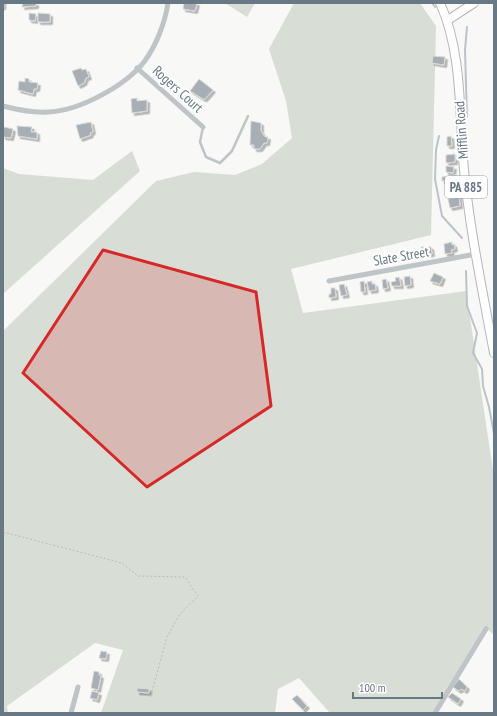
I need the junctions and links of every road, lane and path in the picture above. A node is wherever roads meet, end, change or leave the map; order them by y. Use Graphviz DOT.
graph roads {
  1 [pos="168,3"];
  2 [pos="440,3"];
  3 [pos="474,3"];
  4 [pos="448,20"];
  5 [pos="137,68"];
  6 [pos="3,106"];
  7 [pos="248,116"];
  8 [pos="203,127"];
  9 [pos="476,254"];
  10 [pos="329,281"];
  11 [pos="494,353"];
  12 [pos="3,532"];
  13 [pos="486,629"];
  14 [pos="78,687"];
  15 [pos="151,695"];
  16 [pos="70,713"];
  17 [pos="435,713"];
  1 -- 5 [label="street"];
  2 -- 4 [label="main road, Mifflin Road"];
  3 -- 4 [label="main road"];
  4 -- 9 [label="main road, Mifflin Road / PA 885"];
  5 -- 6 [label="street"];
  5 -- 8 [label="street, Rogers Court"];
  7 -- 8 [label="lane"];
  9 -- 10 [label="street, Slate Street"];
  9 -- 11 [label="main road, Mifflin Road / PA 885"];
  12 -- 15 [label="path"];
  13 -- 17 [label="street"];
  14 -- 16 [label="street"];
}
